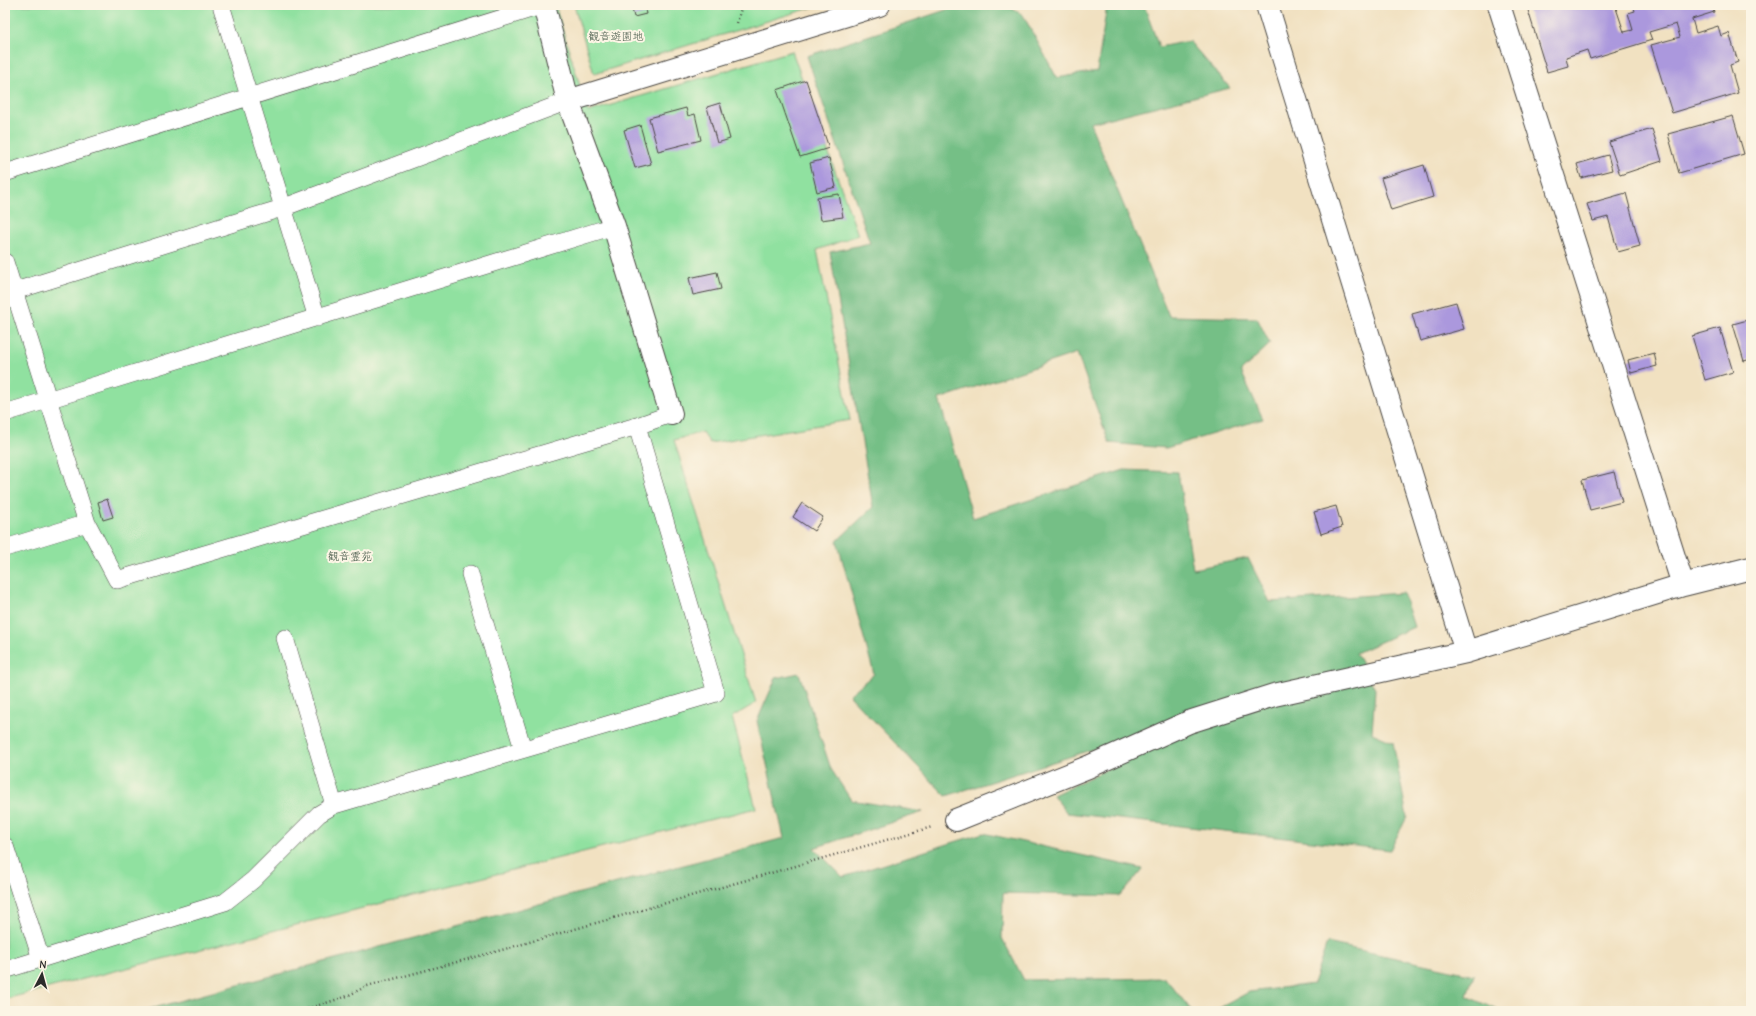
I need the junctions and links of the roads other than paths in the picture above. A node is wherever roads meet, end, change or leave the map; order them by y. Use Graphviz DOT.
graph roads {
  1 [pos="221,5"];
  2 [pos="544,5"];
  3 [pos="879,5"];
  4 [pos="1267,5"];
  5 [pos="1499,5"];
  6 [pos="249,97"];
  7 [pos="568,101"];
  8 [pos="5,173"];
  9 [pos="282,208"];
  10 [pos="614,226"];
  11 [pos="5,262"];
  12 [pos="9,293"];
  13 [pos="317,318"];
  14 [pos="48,400"];
  15 [pos="5,413"];
  16 [pos="671,414"];
  17 [pos="638,426"];
  18 [pos="87,523"];
  19 [pos="5,548"];
  20 [pos="1751,568"];
  21 [pos="470,574"];
  22 [pos="1683,585"];
  23 [pos="285,638"];
  24 [pos="1466,652"];
  25 [pos="522,749"];
  26 [pos="334,805"];
  27 [pos="956,820"];
  28 [pos="5,846"];
  29 [pos="41,959"];
  30 [pos="5,970"];
  1 -- 6 [label="lane"];
  2 -- 6 [label="lane"];
  2 -- 7 [label="street"];
  3 -- 7 [label="street"];
  4 -- 24 [label="street"];
  5 -- 22 [label="street"];
  6 -- 8 [label="lane"];
  6 -- 9 [label="lane"];
  7 -- 9 [label="lane"];
  7 -- 10 [label="street"];
  9 -- 12 [label="lane"];
  9 -- 13 [label="lane"];
  10 -- 13 [label="lane"];
  10 -- 16 [label="street"];
  11 -- 12 [label="lane"];
  12 -- 14 [label="lane"];
  13 -- 14 [label="lane"];
  14 -- 15 [label="lane"];
  14 -- 18 [label="lane"];
  16 -- 17 [label="lane"];
  17 -- 18 [label="lane"];
  17 -- 25 [label="lane"];
  18 -- 19 [label="lane"];
  20 -- 22 [label="street"];
  21 -- 25 [label="lane"];
  22 -- 24 [label="street"];
  23 -- 26 [label="lane"];
  24 -- 27 [label="street"];
  25 -- 26 [label="lane"];
  26 -- 29 [label="lane"];
  28 -- 29 [label="lane"];
  29 -- 30 [label="lane"];
}
